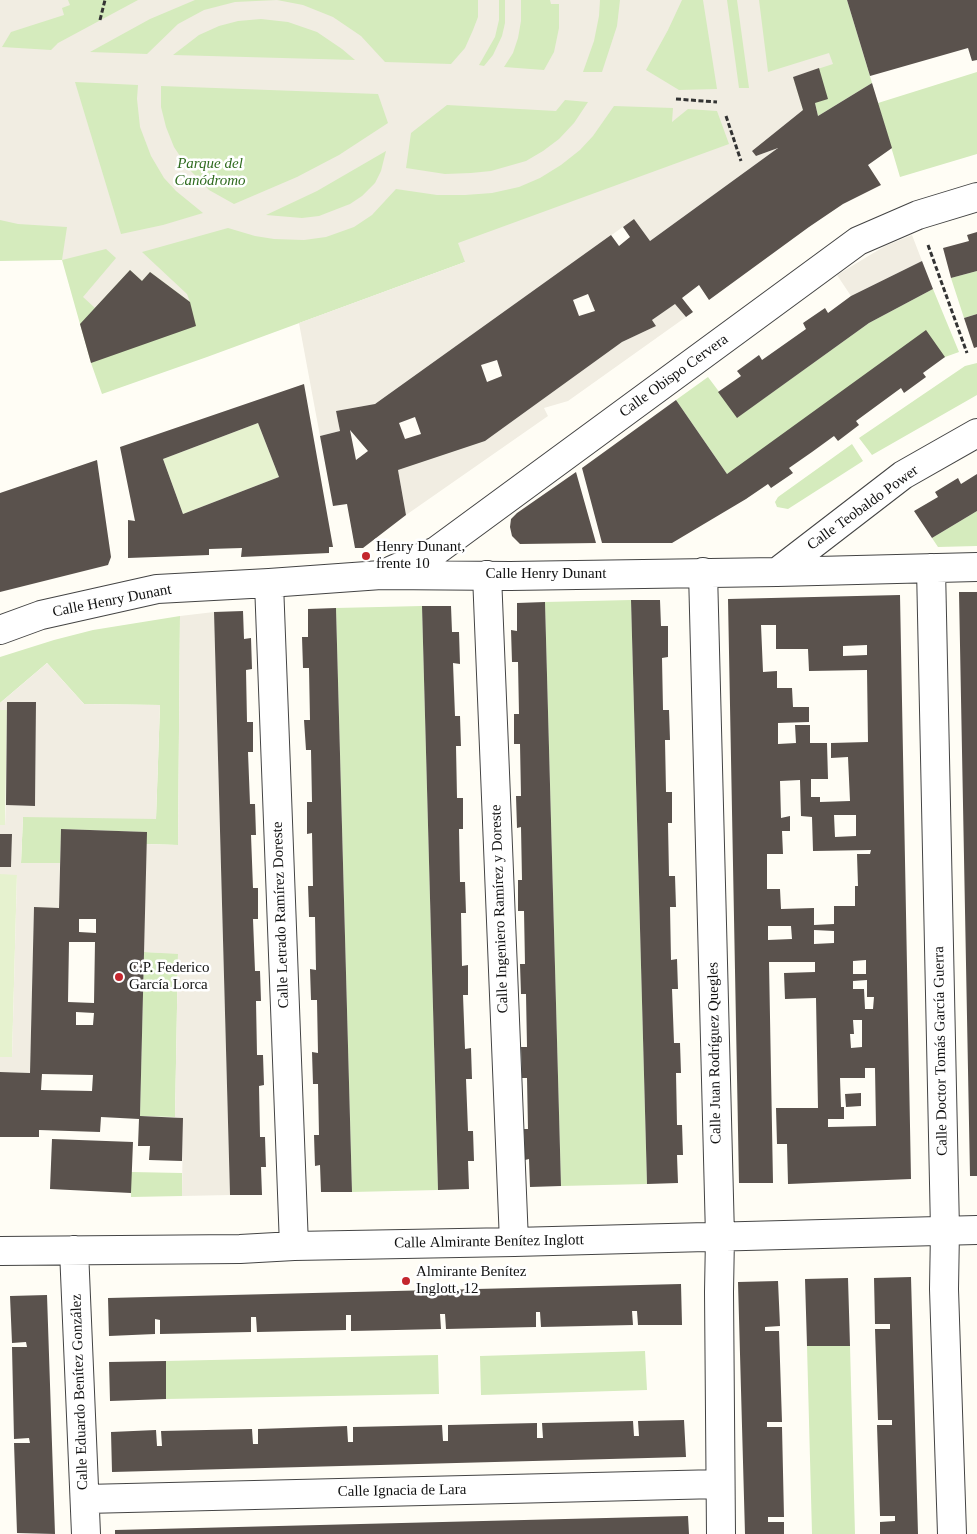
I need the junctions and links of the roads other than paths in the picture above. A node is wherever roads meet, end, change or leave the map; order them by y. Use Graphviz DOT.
graph roads {
  1 [pos="977,197"];
  2 [pos="977,433"];
  3 [pos="977,567"];
  4 [pos="931,568"];
  5 [pos="703,572"];
  6 [pos="777,572"];
  7 [pos="381,575"];
  8 [pos="487,575"];
  9 [pos="269,583"];
  10 [pos="0,630"];
  11 [pos="945,1230"];
  12 [pos="977,1230"];
  13 [pos="720,1236"];
  14 [pos="514,1242"];
  15 [pos="294,1246"];
  16 [pos="74,1250"];
  17 [pos="0,1251"];
  18 [pos="720,1484"];
  19 [pos="85,1498"];
  20 [pos="86,1534"];
  21 [pos="721,1534"];
  22 [pos="952,1534"];
  1 -- 7 [label="street, Calle Obispo Cervera"];
  2 -- 6 [label="street, Calle Teobaldo Power"];
  3 -- 4 [label="street, Calle Henry Dunant"];
  4 -- 6 [label="street, Calle Henry Dunant"];
  4 -- 11 [label="street, Calle Doctor Tomás García Guerra"];
  5 -- 6 [label="street, Calle Henry Dunant"];
  5 -- 8 [label="street, Calle Henry Dunant"];
  5 -- 13 [label="street, Calle Juan Rodríguez Quegles"];
  7 -- 8 [label="street, Calle Henry Dunant"];
  7 -- 9 [label="street, Calle Henry Dunant"];
  8 -- 14 [label="street, Calle Ingeniero Ramírez y Doreste"];
  9 -- 10 [label="street, Calle Henry Dunant"];
  9 -- 15 [label="street, Calle Letrado Ramírez Doreste"];
  11 -- 12 [label="street, Calle Almirante Benítez Inglott"];
  11 -- 13 [label="street, Calle Almirante Benítez Inglott"];
  11 -- 22 [label="street, Calle Doctor Tomás García Guerra"];
  13 -- 14 [label="street, Calle Almirante Benítez Inglott"];
  13 -- 18 [label="street, Calle Juan Rodríguez Quegles"];
  14 -- 15 [label="street, Calle Almirante Benítez Inglott"];
  15 -- 16 [label="street, Calle Almirante Benítez Inglott"];
  16 -- 17 [label="street, Calle Almirante Benítez Inglott"];
  16 -- 19 [label="street, Calle Eduardo Benítez González"];
  18 -- 19 [label="street, Calle Ignacia de Lara"];
  18 -- 21 [label="street, Calle Juan Rodríguez Quegles"];
  19 -- 20 [label="street, Calle Eduardo Benítez González"];
}
